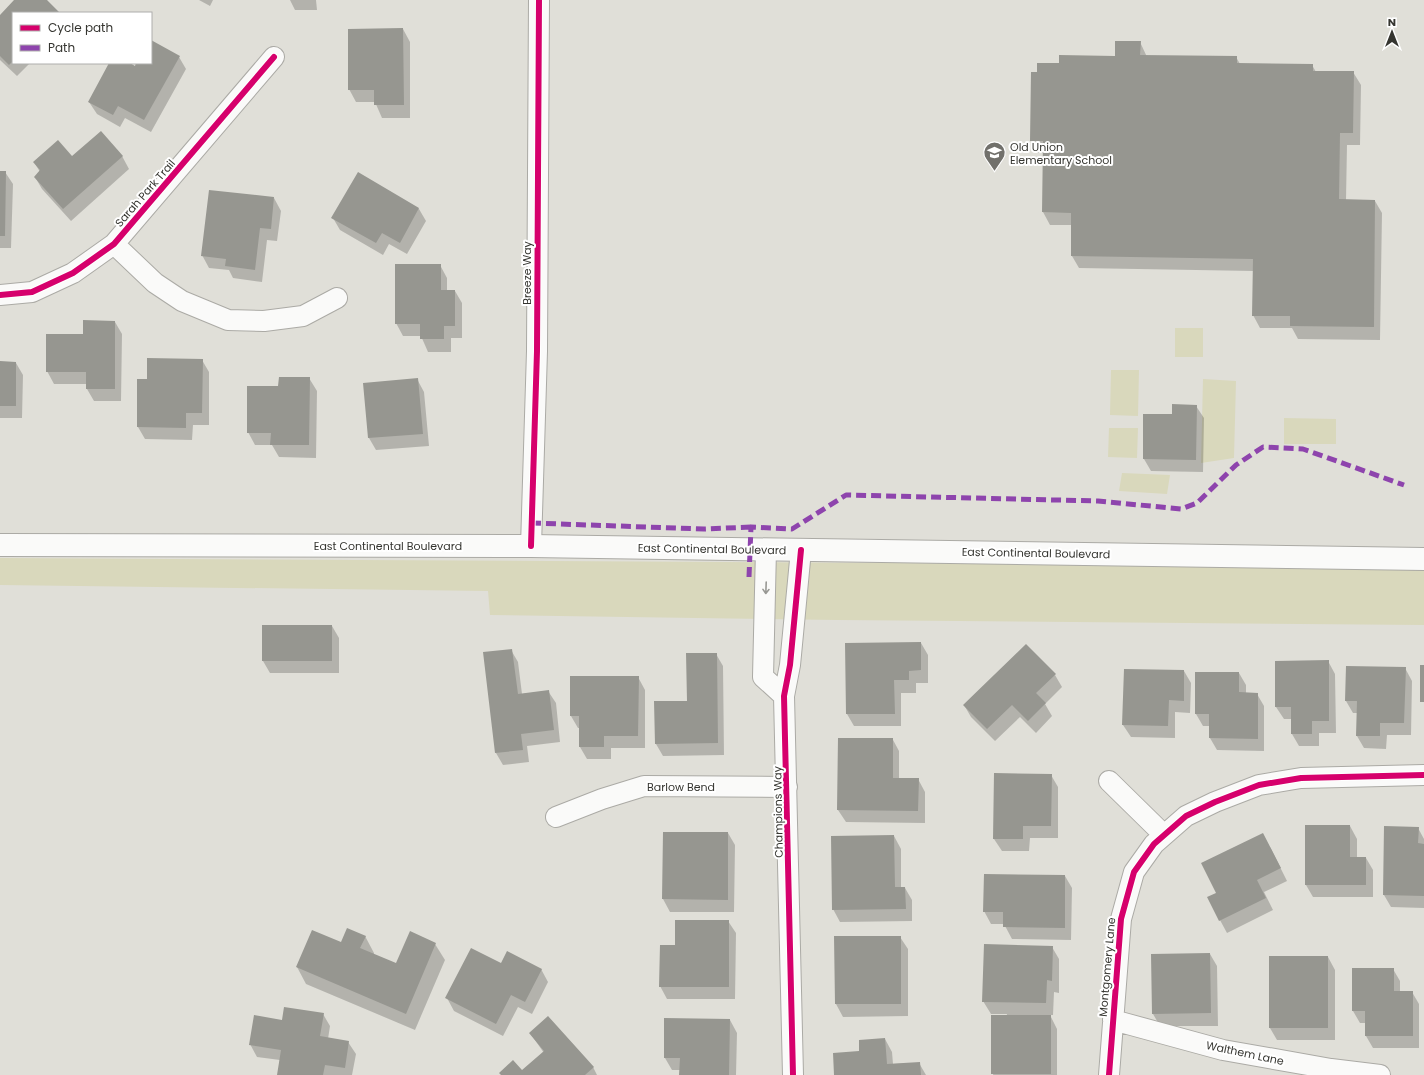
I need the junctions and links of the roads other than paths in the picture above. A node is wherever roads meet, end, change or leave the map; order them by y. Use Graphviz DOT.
graph roads {
  1 [pos="539,0"];
  2 [pos="274,58"];
  3 [pos="114,244"];
  4 [pos="0,295"];
  5 [pos="337,298"];
  6 [pos="0,545"];
  7 [pos="531,546"];
  8 [pos="766,549"];
  9 [pos="801,550"];
  10 [pos="1424,559"];
  11 [pos="784,696"];
  12 [pos="1424,775"];
  13 [pos="1109,781"];
  14 [pos="787,788"];
  15 [pos="556,817"];
  16 [pos="1164,835"];
  17 [pos="1112,1020"];
  18 [pos="793,1075"];
  19 [pos="1109,1075"];
  20 [pos="1380,1075"];
  1 -- 7 [label="street, Breeze Way"];
  2 -- 3 [label="street, Sarah Park Trail"];
  3 -- 4 [label="street, Sarah Park Trail"];
  3 -- 5 [label="street"];
  6 -- 7 [label="main road, East Continental Boulevard"];
  7 -- 8 [label="main road, East Continental Boulevard"];
  8 -- 9 [label="main road, East Continental Boulevard"];
  8 -- 11 [label="street, one-way"];
  9 -- 10 [label="main road, East Continental Boulevard"];
  9 -- 11 [label="street, Champions Way"];
  11 -- 14 [label="street, Champions Way"];
  12 -- 16 [label="street, Montgomery Lane"];
  13 -- 16 [label="street"];
  14 -- 15 [label="street, Barlow Bend"];
  14 -- 18 [label="street, Champions Way"];
  16 -- 17 [label="street, Montgomery Lane"];
  17 -- 19 [label="street, Montgomery Lane"];
  17 -- 20 [label="street, Walthem Lane"];
}
